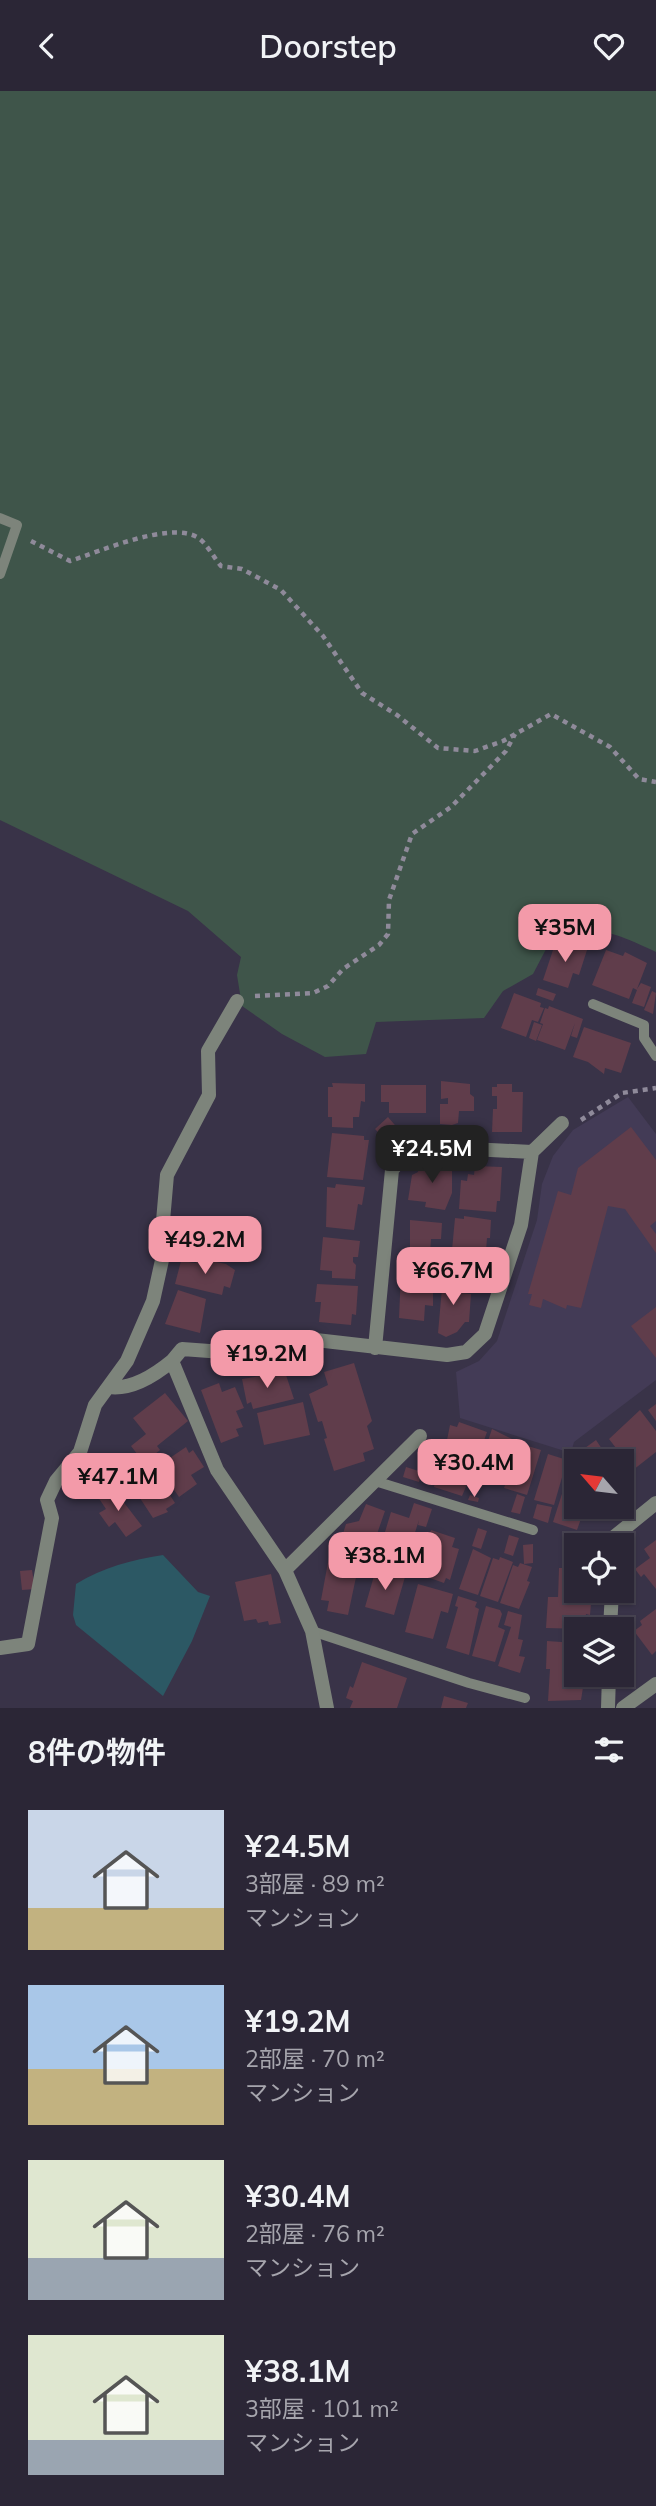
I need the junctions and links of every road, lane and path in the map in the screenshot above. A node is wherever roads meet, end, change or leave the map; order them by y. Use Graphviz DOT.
graph roads {
  1 [pos="0,518"];
  2 [pos="15,533"];
  3 [pos="0,574"];
  4 [pos="516,734"];
  5 [pos="656,782"];
  6 [pos="237,1001"];
  7 [pos="593,1004"];
  8 [pos="656,1056"];
  9 [pos="656,1088"];
  10 [pos="562,1123"];
  11 [pos="532,1152"];
  12 [pos="375,1349"];
  13 [pos="172,1361"];
  14 [pos="109,1387"];
  15 [pos="420,1436"];
  16 [pos="375,1481"];
  17 [pos="656,1503"];
  18 [pos="533,1531"];
  19 [pos="619,1533"];
  20 [pos="285,1570"];
  21 [pos="312,1631"];
  22 [pos="0,1648"];
  23 [pos="656,1684"];
  24 [pos="609,1687"];
  25 [pos="525,1698"];
  26 [pos="327,1708"];
  27 [pos="608,1708"];
  28 [pos="622,1708"];
  1 -- 2 [label="lane"];
  2 -- 3 [label="lane"];
  2 -- 4 [label="path"];
  4 -- 5 [label="path"];
  4 -- 6 [label="path"];
  6 -- 14 [label="street"];
  7 -- 8 [label="lane"];
  9 -- 10 [label="path"];
  10 -- 11 [label="street"];
  11 -- 12 [label="street"];
  11 -- 12 [label="street"];
  12 -- 13 [label="street"];
  13 -- 14 [label="street"];
  13 -- 20 [label="street"];
  14 -- 22 [label="street"];
  15 -- 16 [label="street"];
  16 -- 18 [label="lane"];
  16 -- 20 [label="street"];
  17 -- 19 [label="street"];
  20 -- 21 [label="street"];
  21 -- 25 [label="lane"];
  21 -- 26 [label="street"];
  23 -- 28 [label="street"];
  24 -- 27 [label="street"];
}
